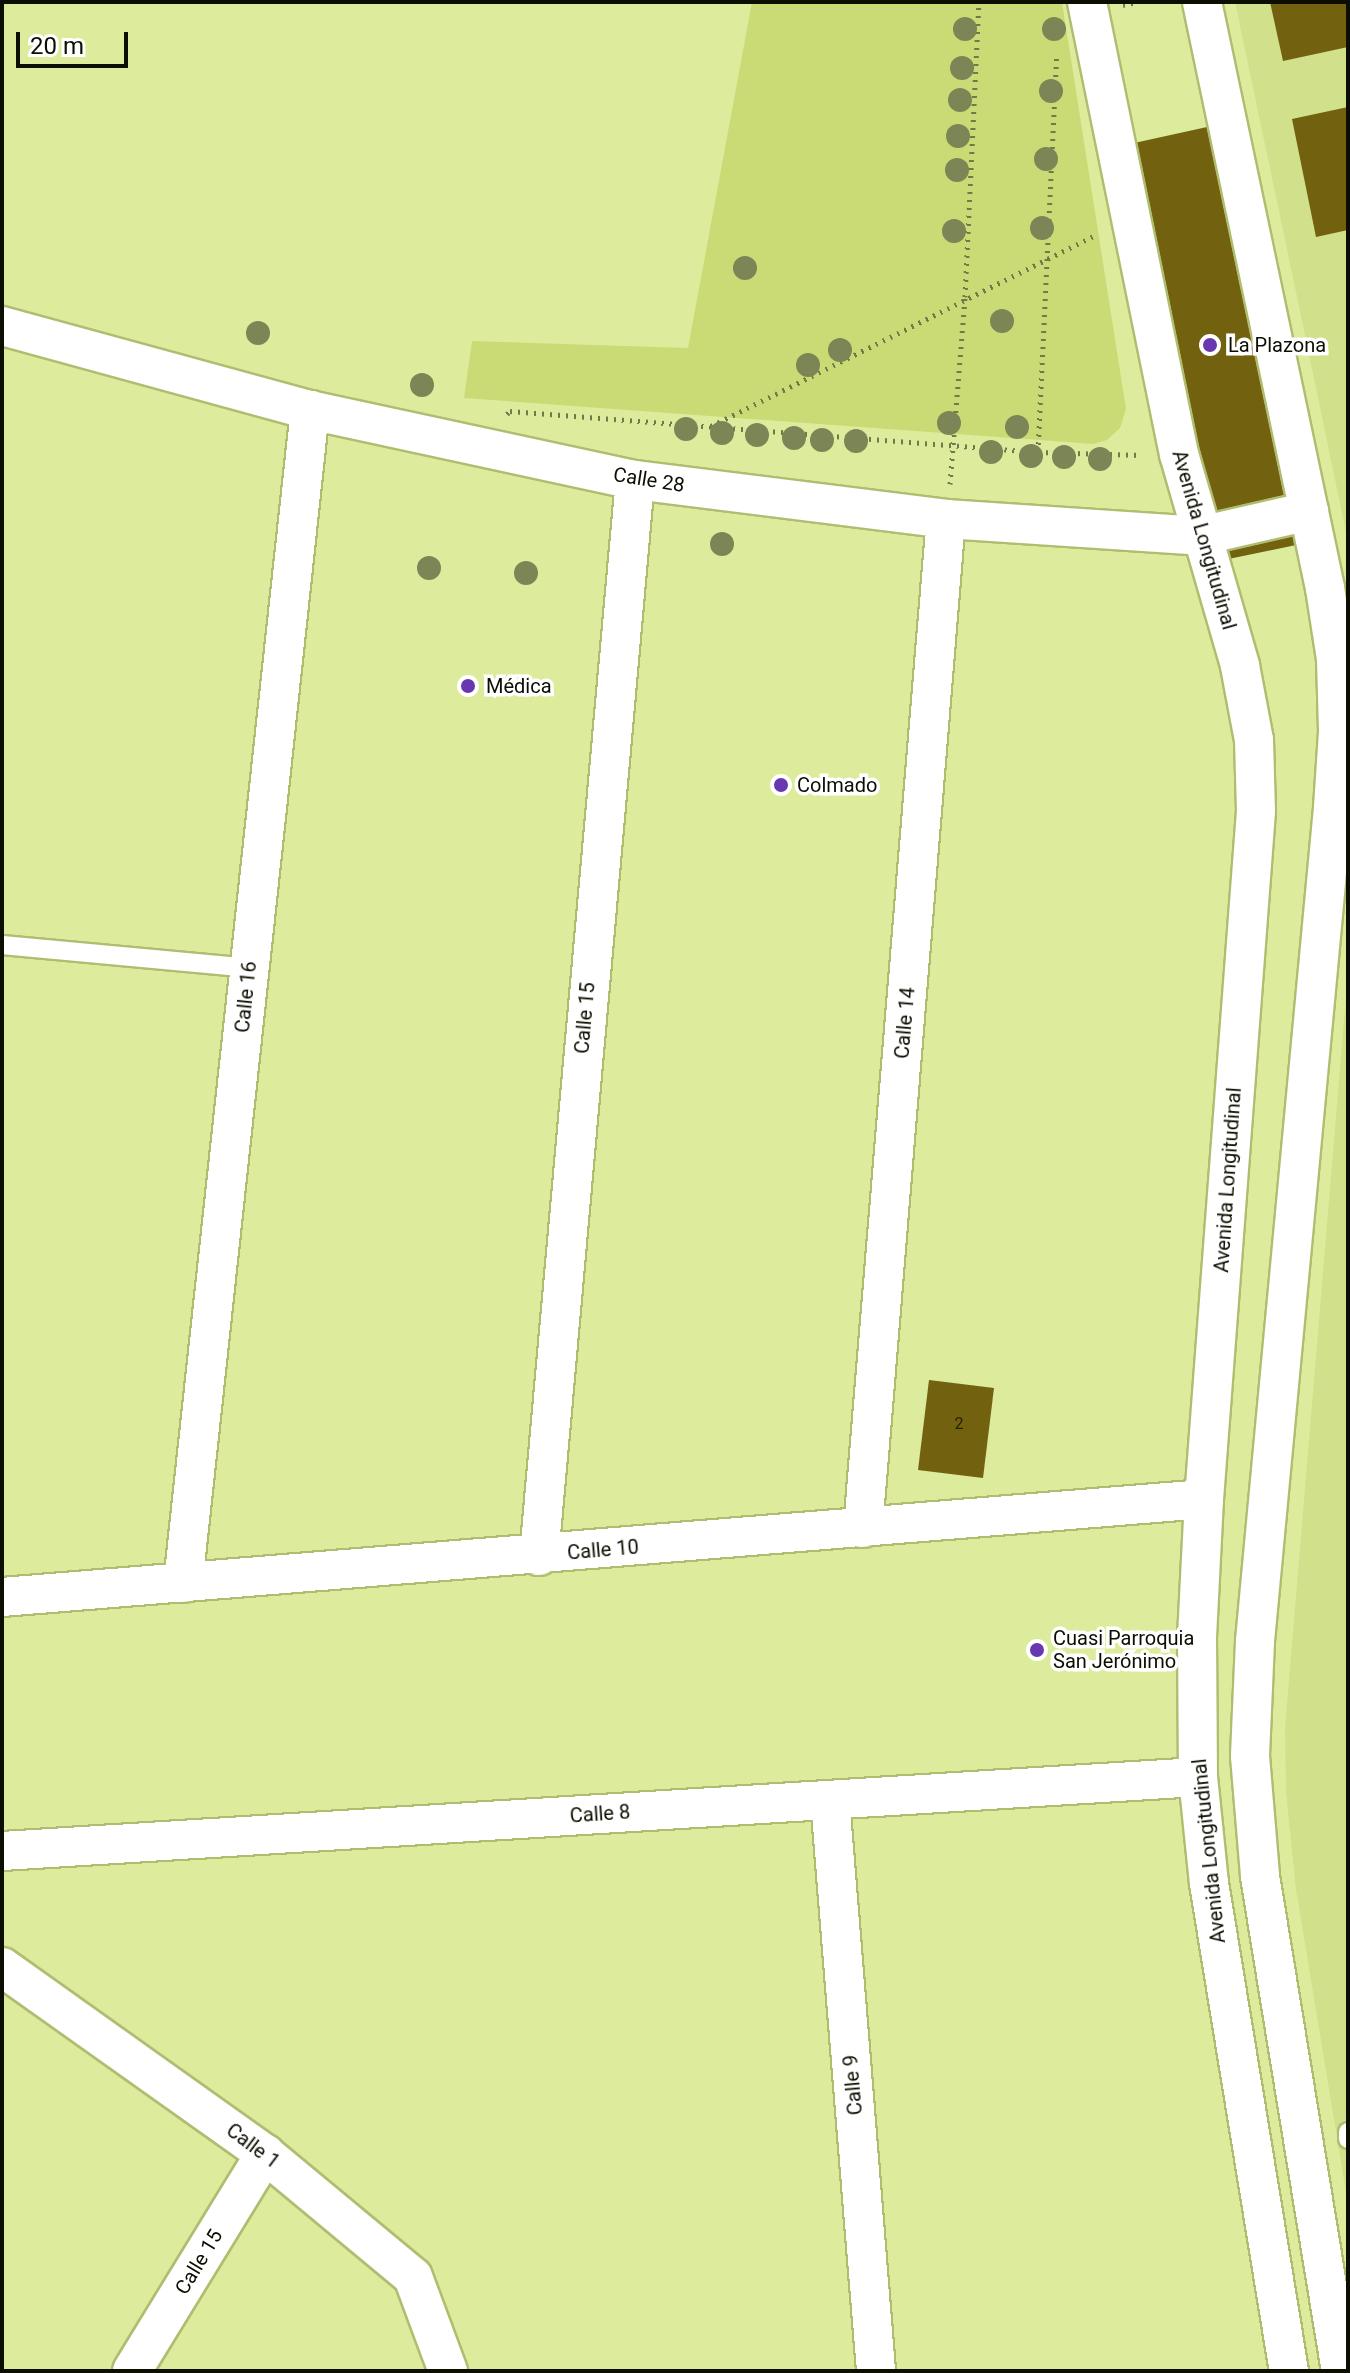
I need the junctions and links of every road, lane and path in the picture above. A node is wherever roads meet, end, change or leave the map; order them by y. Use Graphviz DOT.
graph roads {
  1 [pos="979,2"];
  2 [pos="1087,2"];
  3 [pos="1202,2"];
  4 [pos="1057,47"];
  5 [pos="1130,219"];
  6 [pos="1047,258"];
  7 [pos="965,297"];
  8 [pos="2,326"];
  9 [pos="310,410"];
  10 [pos="710,426"];
  11 [pos="474,445"];
  12 [pos="953,445"];
  13 [pos="1038,452"];
  14 [pos="1179,454"];
  15 [pos="635,480"];
  16 [pos="1309,511"];
  17 [pos="946,519"];
  18 [pos="1200,536"];
  19 [pos="2,945"];
  20 [pos="250,968"];
  21 [pos="1204,1499"];
  22 [pos="863,1528"];
  23 [pos="539,1556"];
  24 [pos="183,1583"];
  25 [pos="2,1597"];
  26 [pos="1198,1777"];
  27 [pos="830,1800"];
  28 [pos="2,1851"];
  29 [pos="2,1967"];
  30 [pos="1348,2132"];
  31 [pos="1348,2139"];
  32 [pos="265,2154"];
  33 [pos="132,2371"];
  34 [pos="448,2371"];
  35 [pos="876,2371"];
  36 [pos="1289,2371"];
  37 [pos="1341,2371"];
  1 -- 7 [label="path"];
  2 -- 5 [label="street, Avenida Longitudinal"];
  3 -- 16 [label="street"];
  4 -- 6 [label="path"];
  5 -- 6 [label="path"];
  5 -- 14 [label="street, Avenida Longitudinal"];
  6 -- 7 [label="path"];
  6 -- 13 [label="path"];
  7 -- 10 [label="path"];
  7 -- 12 [label="path"];
  8 -- 9 [label="street, Calle 28"];
  9 -- 11 [label="street, Calle 28"];
  9 -- 20 [label="street, Calle 16"];
  10 -- 11 [label="path"];
  10 -- 12 [label="path"];
  11 -- 15 [label="street, Calle 28"];
  12 -- 13 [label="path"];
  12 -- 17 [label="path"];
  13 -- 14 [label="path"];
  14 -- 18 [label="street, Avenida Longitudinal"];
  15 -- 17 [label="street, Calle 28"];
  15 -- 23 [label="street, Calle 15"];
  16 -- 18 [label="street, Calle 28"];
  16 -- 37 [label="street"];
  17 -- 18 [label="street, Calle 28"];
  17 -- 22 [label="street, Calle 14"];
  18 -- 21 [label="street, Avenida Longitudinal"];
  19 -- 20 [label="lane"];
  20 -- 24 [label="street, Calle 16"];
  21 -- 22 [label="street, Calle 10"];
  21 -- 26 [label="street, Avenida Longitudinal"];
  22 -- 23 [label="street, Calle 10"];
  23 -- 24 [label="street, Calle 10"];
  24 -- 25 [label="street, Calle 10"];
  26 -- 27 [label="street, Calle 8"];
  26 -- 36 [label="street, Avenida Longitudinal"];
  27 -- 28 [label="street, Calle 8"];
  27 -- 35 [label="street, Calle 9"];
  29 -- 32 [label="street, Calle 1"];
  30 -- 31 [label="lane"];
  32 -- 33 [label="street, Calle 15"];
  32 -- 34 [label="street, Calle 1"];
}
